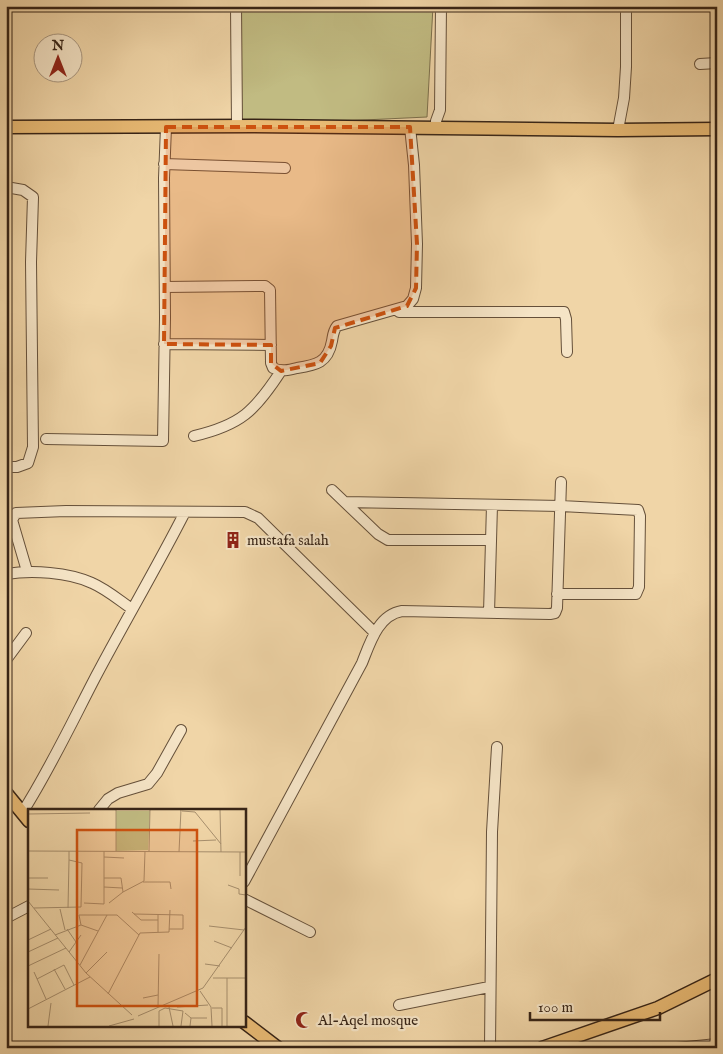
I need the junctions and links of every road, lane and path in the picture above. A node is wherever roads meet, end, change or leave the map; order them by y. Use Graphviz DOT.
graph roads {
  1 [pos="236,6"];
  2 [pos="441,6"];
  3 [pos="626,6"];
  4 [pos="717,63"];
  5 [pos="700,64"];
  6 [pos="237,126"];
  7 [pos="6,127"];
  8 [pos="166,127"];
  9 [pos="410,127"];
  10 [pos="436,127"];
  11 [pos="717,129"];
  12 [pos="618,130"];
  13 [pos="164,164"];
  14 [pos="285,168"];
  15 [pos="6,187"];
  16 [pos="165,287"];
  17 [pos="393,312"];
  18 [pos="164,344"];
  19 [pos="270,345"];
  20 [pos="567,352"];
  21 [pos="281,371"];
  22 [pos="194,436"];
  23 [pos="46,439"];
  24 [pos="6,467"];
  25 [pos="561,482"];
  26 [pos="332,490"];
  27 [pos="345,502"];
  28 [pos="492,505"];
  29 [pos="560,506"];
  30 [pos="185,512"];
  31 [pos="492,540"];
  32 [pos="27,571"];
  33 [pos="6,574"];
  34 [pos="557,594"];
  35 [pos="132,609"];
  36 [pos="489,613"];
  37 [pos="26,633"];
  38 [pos="375,633"];
  39 [pos="6,660"];
  40 [pos="181,730"];
  41 [pos="497,747"];
  42 [pos="6,794"];
  43 [pos="29,809"];
  44 [pos="100,809"];
  45 [pos="25,817"];
  46 [pos="245,880"];
  47 [pos="245,900"];
  48 [pos="28,907"];
  49 [pos="6,918"];
  50 [pos="310,932"];
  51 [pos="717,979"];
  52 [pos="489,988"];
  53 [pos="399,1005"];
  54 [pos="245,1023"];
  55 [pos="236,1026"];
  56 [pos="717,1044"];
  57 [pos="546,1047"];
  58 [pos="264,1048"];
  59 [pos="278,1048"];
  60 [pos="490,1048"];
  61 [pos="677,1048"];
  1 -- 6 [label="street"];
  2 -- 10 [label="street"];
  3 -- 12 [label="street"];
  4 -- 5 [label="street"];
  6 -- 8 [label="main road"];
  6 -- 9 [label="main road"];
  7 -- 8 [label="main road"];
  8 -- 13 [label="street"];
  9 -- 10 [label="main road"];
  9 -- 17 [label="street"];
  10 -- 12 [label="main road"];
  11 -- 12 [label="main road"];
  13 -- 14 [label="street"];
  13 -- 16 [label="street"];
  15 -- 24 [label="street"];
  16 -- 18 [label="street"];
  16 -- 19 [label="street"];
  17 -- 20 [label="street"];
  17 -- 21 [label="street"];
  18 -- 19 [label="street"];
  18 -- 23 [label="street"];
  19 -- 21 [label="street"];
  21 -- 22 [label="street"];
  25 -- 29 [label="street"];
  26 -- 27 [label="street"];
  27 -- 28 [label="street"];
  27 -- 31 [label="street"];
  28 -- 29 [label="street"];
  28 -- 31 [label="street"];
  29 -- 34 [label="street"];
  29 -- 34 [label="street"];
  30 -- 32 [label="street"];
  30 -- 35 [label="street"];
  30 -- 38 [label="street"];
  31 -- 36 [label="street"];
  32 -- 33 [label="street"];
  32 -- 35 [label="street"];
  34 -- 36 [label="street"];
  35 -- 43 [label="street"];
  36 -- 38 [label="street"];
  37 -- 39 [label="street"];
  38 -- 46 [label="street"];
  40 -- 44 [label="street"];
  41 -- 52 [label="street"];
  42 -- 45 [label="main road"];
  47 -- 50 [label="street"];
  48 -- 49 [label="street"];
  51 -- 57 [label="main road"];
  52 -- 53 [label="street"];
  52 -- 60 [label="street"];
  54 -- 59 [label="main road"];
  55 -- 58 [label="main road"];
  56 -- 61 [label="street"];
}
